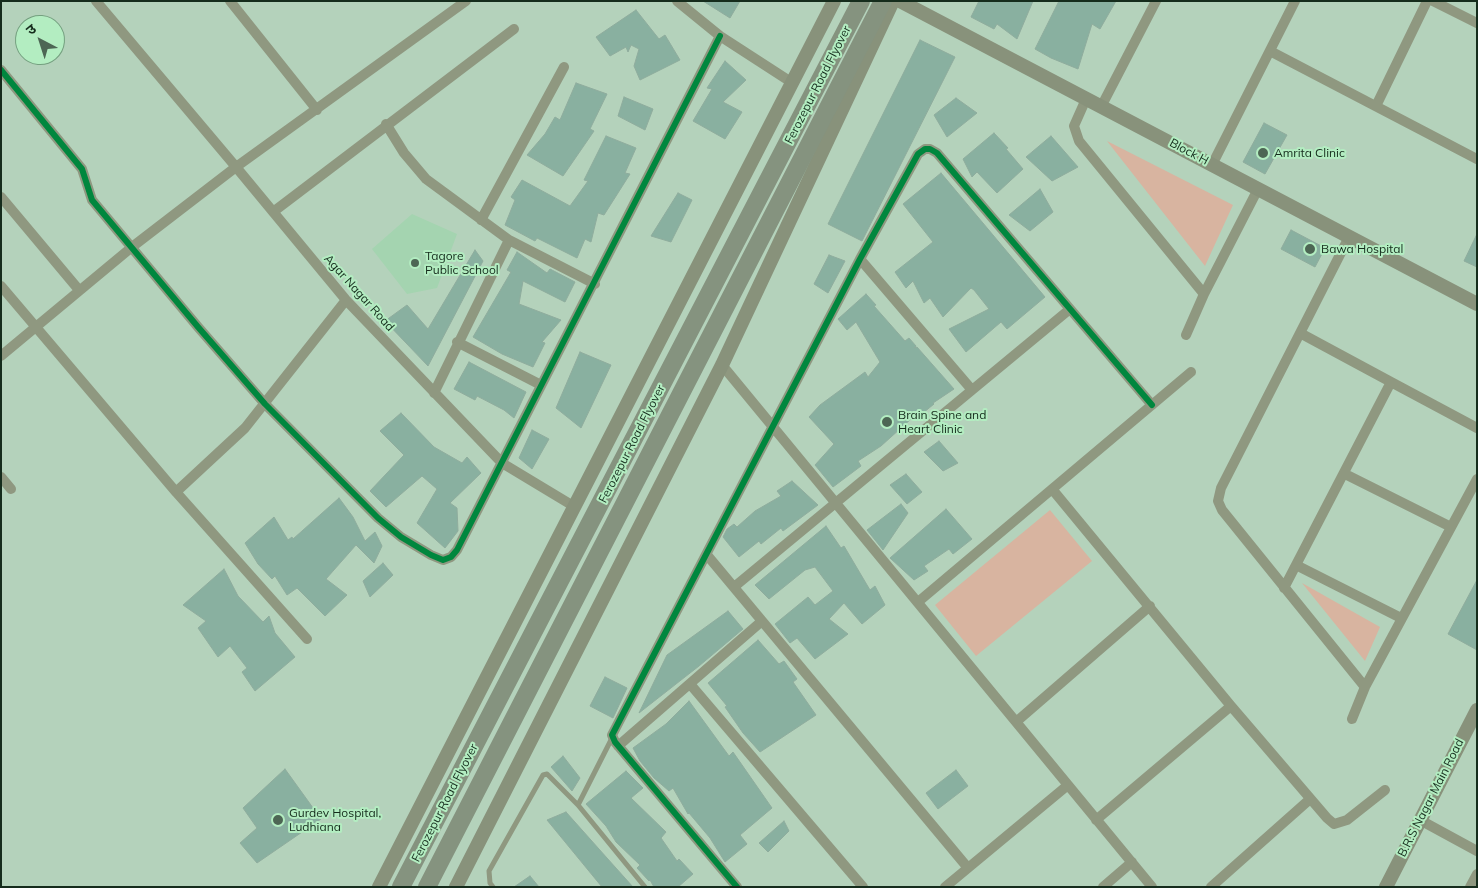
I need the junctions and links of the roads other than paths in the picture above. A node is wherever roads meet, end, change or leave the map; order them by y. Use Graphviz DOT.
graph roads {
  1 [pos="96,1"];
  2 [pos="230,1"];
  3 [pos="466,1"];
  4 [pos="677,1"];
  5 [pos="834,1"];
  6 [pos="861,1"];
  7 [pos="882,1"];
  8 [pos="893,1"];
  9 [pos="900,1"];
  10 [pos="1156,1"];
  11 [pos="1295,1"];
  12 [pos="1427,1"];
  13 [pos="1433,1"];
  14 [pos="1477,23"];
  15 [pos="514,29"];
  16 [pos="720,36"];
  17 [pos="1270,51"];
  18 [pos="564,67"];
  19 [pos="1,70"];
  20 [pos="791,82"];
  21 [pos="1086,99"];
  22 [pos="1376,106"];
  23 [pos="1101,107"];
  24 [pos="317,110"];
  25 [pos="386,124"];
  26 [pos="1477,159"];
  27 [pos="1212,165"];
  28 [pos="236,167"];
  29 [pos="1258,189"];
  30 [pos="1,197"];
  31 [pos="273,212"];
  32 [pos="481,220"];
  33 [pos="1349,237"];
  34 [pos="509,240"];
  35 [pos="132,247"];
  36 [pos="860,259"];
  37 [pos="595,284"];
  38 [pos="1,286"];
  39 [pos="78,290"];
  40 [pos="1204,294"];
  41 [pos="346,300"];
  42 [pos="1477,304"];
  43 [pos="1070,309"];
  44 [pos="35,327"];
  45 [pos="1300,333"];
  46 [pos="1186,335"];
  47 [pos="457,342"];
  48 [pos="1,356"];
  49 [pos="722,365"];
  50 [pos="1191,372"];
  51 [pos="1391,382"];
  52 [pos="541,385"];
  53 [pos="972,390"];
  54 [pos="434,393"];
  55 [pos="265,404"];
  56 [pos="1152,405"];
  57 [pos="773,428"];
  58 [pos="1477,428"];
  59 [pos="502,463"];
  60 [pos="1345,474"];
  61 [pos="1,477"];
  62 [pos="1477,479"];
  63 [pos="11,489"];
  64 [pos="1052,489"];
  65 [pos="176,492"];
  66 [pos="834,502"];
  67 [pos="575,507"];
  68 [pos="1451,527"];
  69 [pos="707,555"];
  70 [pos="1298,566"];
  71 [pos="734,587"];
  72 [pos="1284,588"];
  73 [pos="918,602"];
  74 [pos="1150,606"];
  75 [pos="1401,618"];
  76 [pos="762,621"];
  77 [pos="307,639"];
  78 [pos="690,684"];
  79 [pos="1365,687"];
  80 [pos="1231,706"];
  81 [pos="1477,710"];
  82 [pos="1352,720"];
  83 [pos="1016,722"];
  84 [pos="615,742"];
  85 [pos="1068,786"];
  86 [pos="1385,790"];
  87 [pos="1309,800"];
  88 [pos="578,805"];
  89 [pos="1096,820"];
  90 [pos="1420,820"];
  91 [pos="1477,851"];
  92 [pos="1132,862"];
  93 [pos="968,868"];
  94 [pos="1477,874"];
  95 [pos="379,887"];
  96 [pos="401,887"];
  97 [pos="427,887"];
  98 [pos="456,887"];
  99 [pos="493,887"];
  100 [pos="645,887"];
  101 [pos="737,887"];
  102 [pos="863,887"];
  103 [pos="945,887"];
  104 [pos="1103,887"];
  105 [pos="1152,887"];
  106 [pos="1211,887"];
  107 [pos="1386,887"];
  108 [pos="1470,887"];
  1 -- 28 [label="street, Agar Nagar Road"];
  2 -- 24 [label="street"];
  3 -- 24 [label="street"];
  4 -- 16 [label="street"];
  5 -- 20 [label="main road"];
  6 -- 96 [label="highway, Ferozepur Road Flyover"];
  7 -- 97 [label="highway, Ferozepur Road Flyover"];
  8 -- 49 [label="main road"];
  9 -- 21 [label="main road, Block H"];
  10 -- 23 [label="street"];
  11 -- 17 [label="street"];
  12 -- 22 [label="street"];
  13 -- 14 [label="street"];
  15 -- 25 [label="street"];
  16 -- 20 [label="street"];
  16 -- 37 [label="street"];
  17 -- 22 [label="street"];
  17 -- 27 [label="street"];
  18 -- 32 [label="street"];
  19 -- 35 [label="street"];
  20 -- 67 [label="main road"];
  21 -- 23 [label="main road, Block H"];
  21 -- 40 [label="street"];
  22 -- 26 [label="street"];
  23 -- 27 [label="main road, Block H"];
  24 -- 28 [label="street"];
  25 -- 31 [label="street"];
  25 -- 32 [label="street"];
  27 -- 29 [label="main road, Block H"];
  28 -- 31 [label="street, Agar Nagar Road"];
  28 -- 35 [label="street"];
  29 -- 33 [label="main road, Block H"];
  29 -- 40 [label="street"];
  30 -- 39 [label="street"];
  31 -- 41 [label="street, Agar Nagar Road"];
  32 -- 34 [label="street"];
  33 -- 42 [label="main road, Block H"];
  33 -- 45 [label="street"];
  34 -- 37 [label="street"];
  34 -- 47 [label="street"];
  35 -- 39 [label="street"];
  35 -- 55 [label="street"];
  36 -- 43 [label="street"];
  36 -- 53 [label="street"];
  36 -- 57 [label="street"];
  37 -- 52 [label="street"];
  38 -- 44 [label="street"];
  39 -- 44 [label="street"];
  40 -- 46 [label="street"];
  41 -- 54 [label="street, Agar Nagar Road"];
  41 -- 55 [label="street"];
  43 -- 53 [label="street"];
  43 -- 56 [label="street"];
  44 -- 48 [label="street"];
  44 -- 65 [label="street"];
  45 -- 51 [label="street"];
  45 -- 72 [label="street"];
  47 -- 52 [label="street"];
  47 -- 54 [label="street"];
  49 -- 57 [label="street"];
  49 -- 98 [label="main road"];
  50 -- 56 [label="street"];
  51 -- 58 [label="street"];
  51 -- 60 [label="street"];
  52 -- 59 [label="street"];
  53 -- 66 [label="street"];
  54 -- 59 [label="street, Agar Nagar Road"];
  55 -- 59 [label="street"];
  55 -- 65 [label="street"];
  56 -- 64 [label="street"];
  57 -- 66 [label="street"];
  57 -- 69 [label="street"];
  59 -- 67 [label="street, Agar Nagar Road"];
  60 -- 68 [label="street"];
  60 -- 70 [label="street"];
  61 -- 63 [label="street"];
  62 -- 68 [label="street"];
  64 -- 73 [label="street"];
  64 -- 74 [label="street"];
  65 -- 77 [label="street"];
  66 -- 71 [label="street"];
  66 -- 73 [label="street"];
  67 -- 95 [label="main road"];
  68 -- 75 [label="street"];
  69 -- 71 [label="street"];
  69 -- 84 [label="street"];
  70 -- 72 [label="street"];
  70 -- 75 [label="street"];
  71 -- 76 [label="street"];
  72 -- 79 [label="street"];
  73 -- 83 [label="street"];
  74 -- 80 [label="street"];
  74 -- 83 [label="street"];
  75 -- 79 [label="street"];
  76 -- 78 [label="street"];
  76 -- 93 [label="street"];
  78 -- 84 [label="street"];
  78 -- 102 [label="street"];
  79 -- 82 [label="street"];
  80 -- 87 [label="street"];
  80 -- 89 [label="street"];
  81 -- 90 [label="main road, B.R.S Nagar Main Road"];
  83 -- 85 [label="street"];
  84 -- 88 [label="lane"];
  84 -- 101 [label="street"];
  85 -- 89 [label="street"];
  85 -- 93 [label="street"];
  86 -- 87 [label="street"];
  87 -- 106 [label="street"];
  88 -- 99 [label="lane"];
  88 -- 100 [label="lane"];
  89 -- 92 [label="street"];
  90 -- 91 [label="street"];
  90 -- 107 [label="main road, B.R.S Nagar Main Road"];
  92 -- 104 [label="street"];
  92 -- 105 [label="street"];
  93 -- 103 [label="street"];
  94 -- 108 [label="street"];
}
